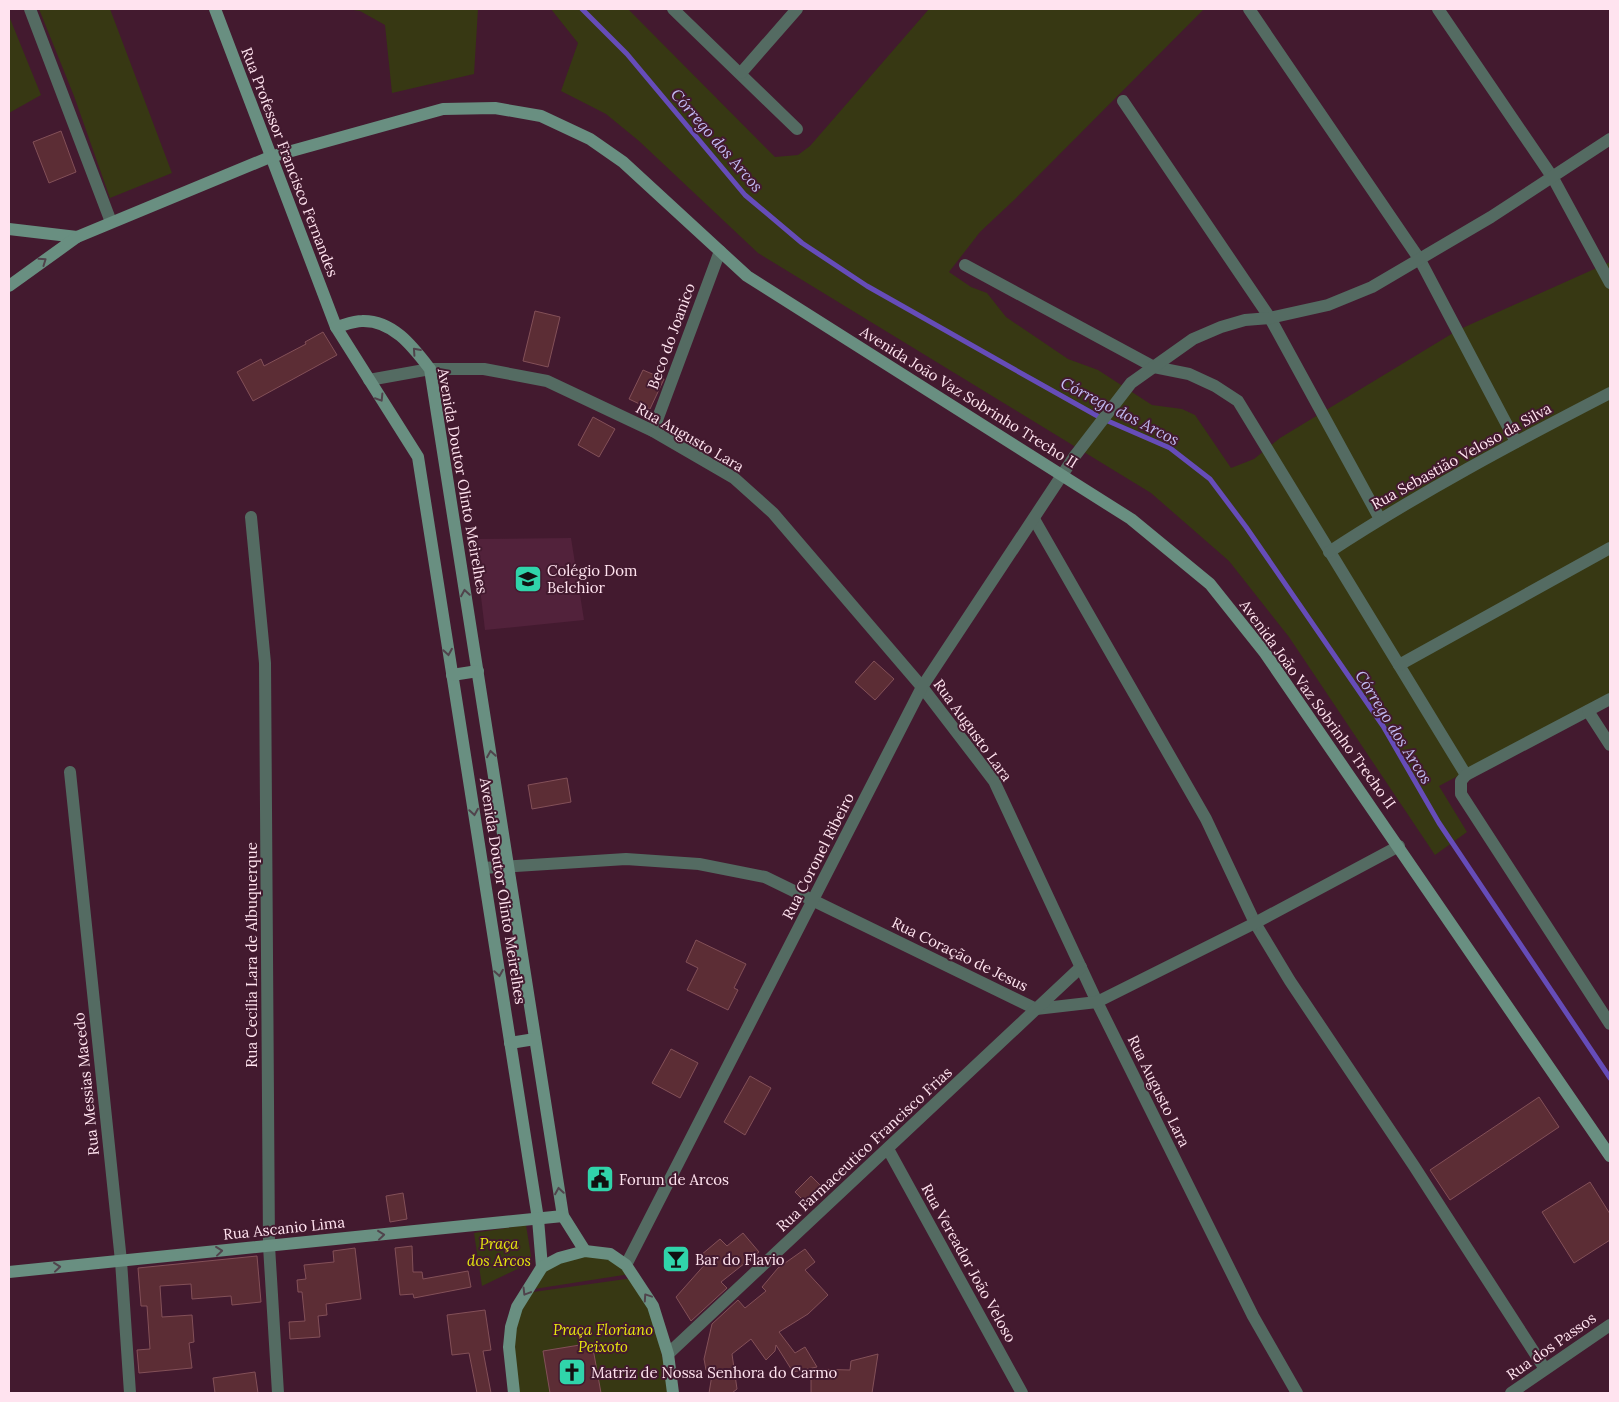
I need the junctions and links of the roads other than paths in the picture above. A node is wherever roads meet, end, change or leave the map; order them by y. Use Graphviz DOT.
graph roads {
  1 [pos="30,9"];
  2 [pos="215,9"];
  3 [pos="673,9"];
  4 [pos="798,9"];
  5 [pos="1250,9"];
  6 [pos="1438,9"];
  7 [pos="741,73"];
  8 [pos="1123,101"];
  9 [pos="797,129"];
  10 [pos="1610,139"];
  11 [pos="270,156"];
  12 [pos="1553,178"];
  13 [pos="111,222"];
  14 [pos="9,229"];
  15 [pos="78,237"];
  16 [pos="720,251"];
  17 [pos="1420,260"];
  18 [pos="965,265"];
  19 [pos="1610,283"];
  20 [pos="9,286"];
  21 [pos="1270,318"];
  22 [pos="336,327"];
  23 [pos="1154,367"];
  24 [pos="430,368"];
  25 [pos="369,380"];
  26 [pos="1610,393"];
  27 [pos="653,432"];
  28 [pos="1516,442"];
  29 [pos="1062,476"];
  30 [pos="250,517"];
  31 [pos="1034,519"];
  32 [pos="1380,519"];
  33 [pos="1610,548"];
  34 [pos="1330,552"];
  35 [pos="1399,665"];
  36 [pos="478,671"];
  37 [pos="452,675"];
  38 [pos="922,687"];
  39 [pos="1610,699"];
  40 [pos="1588,711"];
  41 [pos="1610,745"];
  42 [pos="70,772"];
  43 [pos="1466,775"];
  44 [pos="1399,846"];
  45 [pos="508,867"];
  46 [pos="483,868"];
  47 [pos="814,901"];
  48 [pos="1255,924"];
  49 [pos="1081,967"];
  50 [pos="1097,1002"];
  51 [pos="1036,1009"];
  52 [pos="1610,1024"];
  53 [pos="535,1039"];
  54 [pos="510,1042"];
  55 [pos="888,1149"];
  56 [pos="1610,1156"];
  57 [pos="563,1216"];
  58 [pos="538,1219"];
  59 [pos="269,1246"];
  60 [pos="585,1251"];
  61 [pos="121,1261"];
  62 [pos="626,1265"];
  63 [pos="542,1267"];
  64 [pos="9,1272"];
  65 [pos="1610,1325"];
  66 [pos="668,1354"];
  67 [pos="1545,1369"];
  68 [pos="130,1393"];
  69 [pos="278,1393"];
  70 [pos="514,1393"];
  71 [pos="673,1393"];
  72 [pos="1022,1393"];
  73 [pos="1297,1393"];
  74 [pos="1511,1393"];
  1 -- 13 [label="street"];
  2 -- 11 [label="main road, Rua Professor Francisco Fernandes"];
  3 -- 7 [label="street"];
  4 -- 7 [label="street"];
  5 -- 17 [label="street"];
  6 -- 12 [label="street"];
  7 -- 9 [label="street"];
  8 -- 21 [label="street"];
  10 -- 12 [label="street, Rua Coronel Ribeiro"];
  11 -- 13 [label="main road, Avenida João Vaz Sobrinho Trecho II"];
  11 -- 16 [label="main road, Avenida João Vaz Sobrinho Trecho II"];
  11 -- 22 [label="main road, Rua Professor Francisco Fernandes"];
  12 -- 17 [label="street, Rua Coronel Ribeiro"];
  12 -- 19 [label="street"];
  13 -- 15 [label="main road, Avenida João Vaz Sobrinho Trecho II"];
  14 -- 15 [label="main road"];
  20 -- 15 [label="main road, Avenida João Vaz Sobrinho Trecho II, one-way"];
  16 -- 27 [label="street, Beco do Joanico"];
  16 -- 29 [label="main road, Avenida João Vaz Sobrinho Trecho II"];
  17 -- 21 [label="street, Rua Coronel Ribeiro"];
  17 -- 28 [label="street"];
  18 -- 23 [label="street"];
  21 -- 23 [label="street, Rua Coronel Ribeiro"];
  21 -- 32 [label="street"];
  24 -- 22 [label="main road, Avenida Doutor Olinto Meirelhes, one-way"];
  22 -- 25 [label="main road, Avenida Doutor Olinto Meirelhes"];
  23 -- 29 [label="street, Rua Coronel Ribeiro"];
  23 -- 34 [label="street"];
  24 -- 25 [label="street, Rua Augusto Lara"];
  24 -- 27 [label="street, Rua Augusto Lara"];
  36 -- 24 [label="main road, Avenida Doutor Olinto Meirelhes, one-way"];
  25 -- 37 [label="main road, Avenida Doutor Olinto Meirelhes, one-way"];
  26 -- 28 [label="street, Rua Sebastião Veloso da Silva"];
  27 -- 38 [label="street, Rua Augusto Lara"];
  28 -- 32 [label="street, Rua Sebastião Veloso da Silva"];
  29 -- 31 [label="street, Rua Coronel Ribeiro"];
  29 -- 44 [label="main road, Avenida João Vaz Sobrinho Trecho II"];
  30 -- 59 [label="street, Rua Cecilia Lara de Albuquerque"];
  31 -- 38 [label="street, Rua Coronel Ribeiro"];
  31 -- 48 [label="street"];
  32 -- 34 [label="street, Rua Sebastião Veloso da Silva"];
  33 -- 35 [label="street"];
  34 -- 35 [label="street"];
  35 -- 43 [label="street"];
  36 -- 37 [label="main road"];
  45 -- 36 [label="main road, Avenida Doutor Olinto Meirelhes, one-way"];
  37 -- 46 [label="main road, Avenida Doutor Olinto Meirelhes, one-way"];
  38 -- 47 [label="street, Rua Coronel Ribeiro"];
  38 -- 49 [label="street, Rua Augusto Lara"];
  39 -- 40 [label="street"];
  40 -- 41 [label="street"];
  40 -- 43 [label="street"];
  42 -- 61 [label="street, Rua Messias Macedo"];
  43 -- 52 [label="street"];
  44 -- 48 [label="street, Rua Coração de Jesus"];
  44 -- 56 [label="main road, Avenida João Vaz Sobrinho Trecho II"];
  45 -- 46 [label="street, Rua Coração de Jesus"];
  45 -- 47 [label="street, Rua Coração de Jesus"];
  45 -- 53 [label="main road, Avenida Doutor Olinto Meirelhes"];
  46 -- 54 [label="main road, Avenida Doutor Olinto Meirelhes, one-way"];
  47 -- 51 [label="street, Rua Coração de Jesus"];
  47 -- 62 [label="street, Rua Coronel Ribeiro"];
  48 -- 50 [label="street, Rua Coração de Jesus"];
  48 -- 67 [label="street"];
  49 -- 50 [label="street, Rua Augusto Lara"];
  49 -- 51 [label="street, Rua Farmaceutico Francisco Frias"];
  50 -- 51 [label="street, Rua Coração de Jesus"];
  50 -- 73 [label="street, Rua Augusto Lara"];
  51 -- 55 [label="street, Rua Farmaceutico Francisco Frias"];
  53 -- 54 [label="main road"];
  57 -- 53 [label="main road, Avenida Doutor Olinto Meirelhes, one-way"];
  54 -- 58 [label="main road, Avenida Doutor Olinto Meirelhes"];
  55 -- 66 [label="street, Rua Farmaceutico Francisco Frias"];
  55 -- 72 [label="street, Rua Vereador João Veloso"];
  57 -- 58 [label="main road, Rua Ascanio Lima"];
  57 -- 60 [label="main road, Avenida Doutor Olinto Meirelhes"];
  59 -- 58 [label="main road, Rua Ascanio Lima, one-way"];
  58 -- 63 [label="main road, Avenida Doutor Olinto Meirelhes"];
  61 -- 59 [label="main road, Rua Ascanio Lima, one-way"];
  59 -- 69 [label="street, Rua Cecilia Lara de Albuquerque"];
  60 -- 62 [label="main road"];
  60 -- 63 [label="main road"];
  64 -- 61 [label="main road, Rua Ascanio Lima, one-way"];
  61 -- 68 [label="street, Rua Messias Macedo"];
  66 -- 62 [label="main road, one-way"];
  63 -- 70 [label="main road, one-way"];
  65 -- 67 [label="street, Rua dos Passos"];
  66 -- 71 [label="main road"];
  67 -- 74 [label="street, Rua dos Passos"];
}
